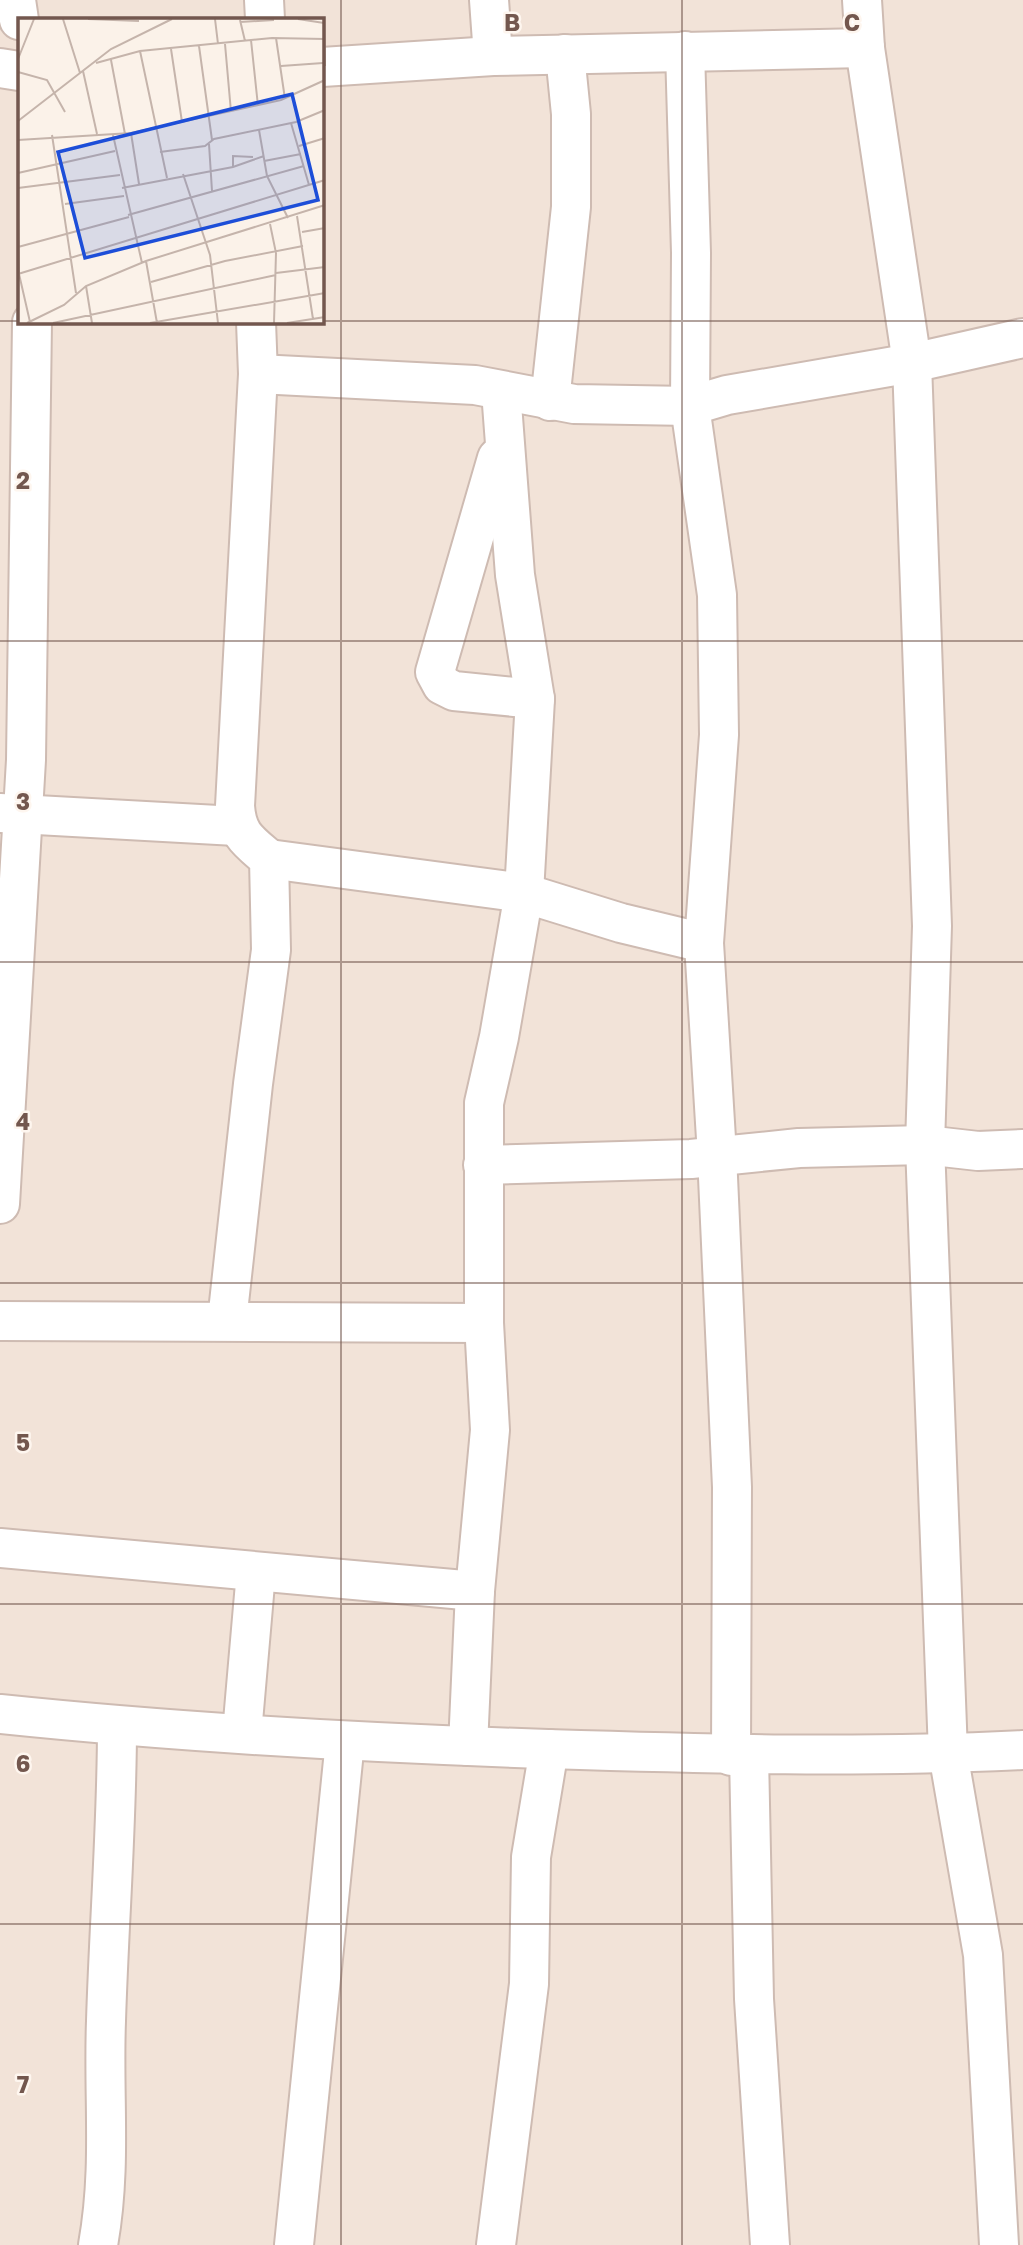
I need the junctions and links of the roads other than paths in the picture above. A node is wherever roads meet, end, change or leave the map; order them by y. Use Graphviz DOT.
graph roads {
  1 [pos="16,0"];
  2 [pos="264,0"];
  3 [pos="489,0"];
  4 [pos="862,0"];
  5 [pos="19,18"];
  6 [pos="265,18"];
  7 [pos="866,48"];
  8 [pos="685,51"];
  9 [pos="565,54"];
  10 [pos="493,55"];
  11 [pos="324,67"];
  12 [pos="0,68"];
  13 [pos="18,71"];
  14 [pos="256,324"];
  15 [pos="22,330"];
  16 [pos="1023,338"];
  17 [pos="912,363"];
  18 [pos="258,374"];
  19 [pos="501,391"];
  20 [pos="550,401"];
  21 [pos="690,406"];
  22 [pos="504,433"];
  23 [pos="14,587"];
  24 [pos="535,699"];
  25 [pos="12,814"];
  26 [pos="236,826"];
  27 [pos="270,859"];
  28 [pos="524,892"];
  29 [pos="704,943"];
  30 [pos="5,1061"];
  31 [pos="925,1145"];
  32 [pos="1023,1149"];
  33 [pos="717,1155"];
  34 [pos="483,1165"];
  35 [pos="0,1204"];
  36 [pos="0,1321"];
  37 [pos="227,1321"];
  38 [pos="484,1323"];
  39 [pos="0,1548"];
  40 [pos="256,1572"];
  41 [pos="475,1591"];
  42 [pos="0,1714"];
  43 [pos="117,1726"];
  44 [pos="242,1732"];
  45 [pos="345,1741"];
  46 [pos="468,1746"];
  47 [pos="548,1749"];
  48 [pos="1023,1749"];
  49 [pos="948,1753"];
  50 [pos="740,1755"];
  51 [pos="98,2245"];
  52 [pos="294,2245"];
  53 [pos="496,2245"];
  54 [pos="770,2245"];
  55 [pos="999,2245"];
  1 -- 5 [label="street"];
  2 -- 6 [label="street"];
  3 -- 10 [label="street"];
  4 -- 7 [label="street"];
  7 -- 8 [label="street"];
  7 -- 17 [label="street"];
  8 -- 9 [label="street"];
  8 -- 21 [label="street"];
  9 -- 10 [label="street"];
  9 -- 20 [label="street"];
  10 -- 11 [label="street"];
  12 -- 13 [label="street"];
  14 -- 18 [label="street"];
  15 -- 23 [label="street"];
  16 -- 17 [label="street"];
  17 -- 21 [label="street"];
  17 -- 31 [label="street"];
  18 -- 19 [label="street"];
  18 -- 26 [label="street"];
  19 -- 20 [label="street"];
  19 -- 22 [label="street"];
  20 -- 21 [label="street"];
  21 -- 29 [label="street"];
  22 -- 24 [label="street"];
  22 -- 24 [label="street"];
  23 -- 25 [label="street"];
  24 -- 28 [label="street"];
  25 -- 26 [label="street"];
  25 -- 30 [label="street"];
  26 -- 27 [label="street"];
  27 -- 28 [label="street"];
  27 -- 37 [label="street"];
  28 -- 29 [label="street"];
  28 -- 34 [label="street"];
  29 -- 33 [label="street"];
  30 -- 35 [label="street"];
  31 -- 32 [label="street"];
  31 -- 33 [label="street"];
  31 -- 49 [label="street"];
  33 -- 34 [label="street"];
  33 -- 50 [label="street"];
  34 -- 38 [label="street"];
  36 -- 37 [label="street"];
  37 -- 38 [label="street"];
  38 -- 41 [label="street"];
  39 -- 40 [label="street"];
  40 -- 41 [label="street"];
  40 -- 44 [label="street"];
  41 -- 46 [label="street"];
  42 -- 43 [label="street"];
  43 -- 44 [label="street"];
  43 -- 51 [label="street"];
  44 -- 45 [label="street"];
  45 -- 46 [label="street"];
  45 -- 52 [label="street"];
  46 -- 47 [label="street"];
  47 -- 50 [label="street"];
  47 -- 53 [label="street"];
  48 -- 49 [label="street"];
  49 -- 50 [label="street"];
  49 -- 55 [label="street"];
  50 -- 54 [label="street"];
}
